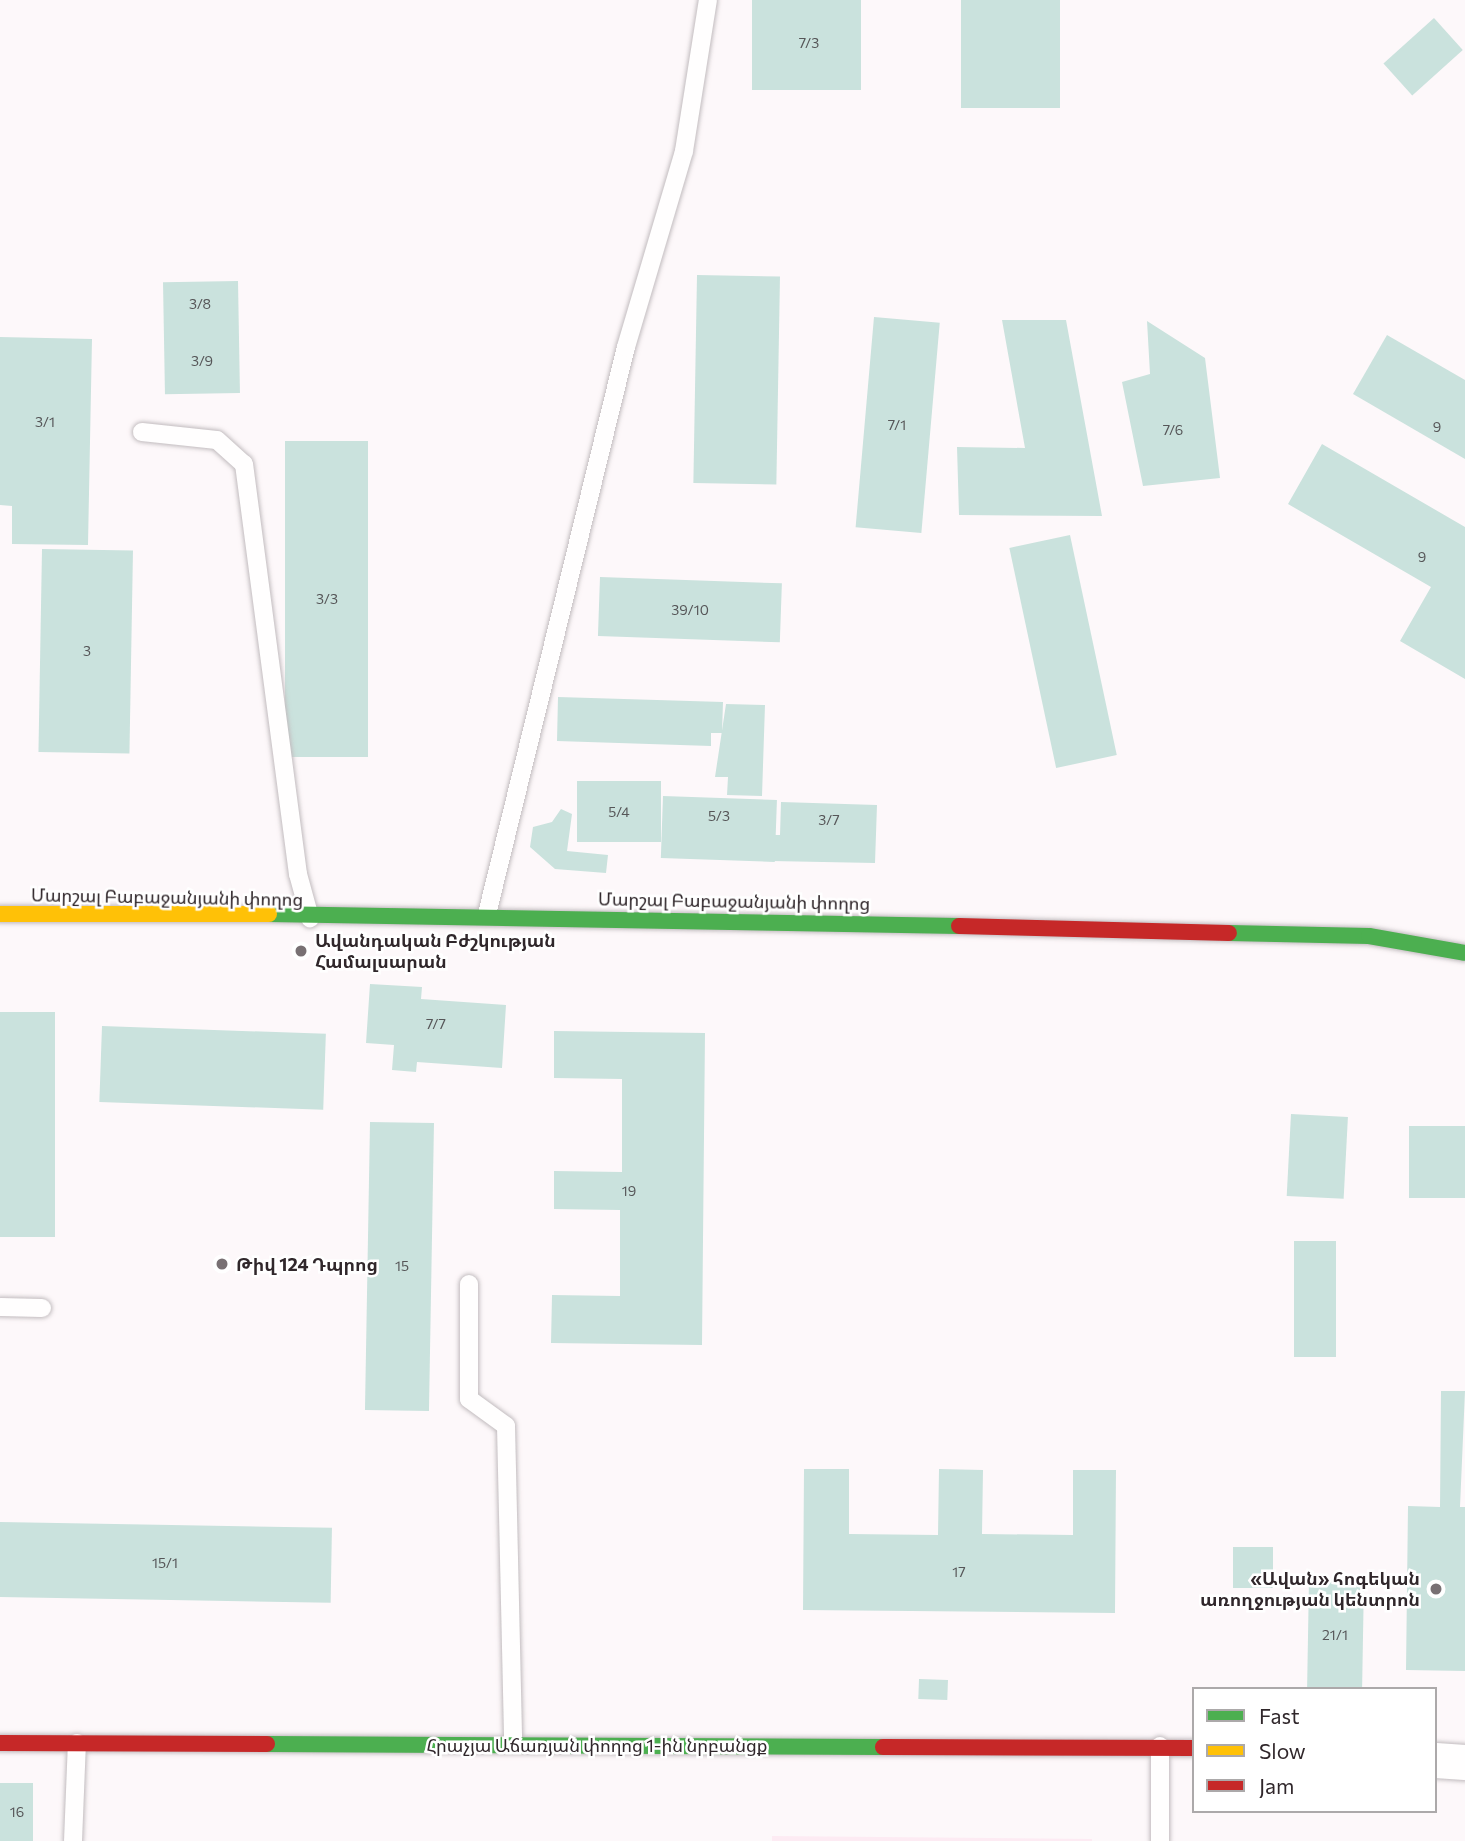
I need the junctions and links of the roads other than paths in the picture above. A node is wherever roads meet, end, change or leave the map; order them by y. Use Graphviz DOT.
graph roads {
  1 [pos="708,0"];
  2 [pos="142,432"];
  3 [pos="0,914"];
  4 [pos="487,914"];
  5 [pos="310,918"];
  6 [pos="1465,953"];
  7 [pos="469,1284"];
  8 [pos="0,1307"];
  9 [pos="42,1308"];
  10 [pos="0,1743"];
  11 [pos="77,1743"];
  12 [pos="513,1744"];
  13 [pos="1160,1746"];
  14 [pos="1192,1748"];
  15 [pos="1437,1760"];
  16 [pos="1465,1762"];
  17 [pos="73,1841"];
  18 [pos="1160,1841"];
  1 -- 4 [label="lane"];
  2 -- 5 [label="lane"];
  3 -- 5 [label="main road, Մարշալ Բաբաջանյանի փողոց"];
  4 -- 5 [label="main road, Մարշալ Բաբաջանյանի փողոց"];
  4 -- 6 [label="main road, Մարշալ Բաբաջանյանի փողոց"];
  7 -- 12 [label="lane"];
  8 -- 9 [label="lane"];
  10 -- 11 [label="main road, Հրաչյա Աճառյան փողոց 1-ին նրբանցք"];
  11 -- 12 [label="main road, Հրաչյա Աճառյան փողոց 1-ին նրբանցք"];
  11 -- 17 [label="lane"];
  12 -- 13 [label="main road, Հրաչյա Աճառյան փողոց 1-ին նրբանցք"];
  13 -- 14 [label="main road, Հրաչյա Աճառյան փողոց 1-ին նրբանցք"];
  13 -- 18 [label="lane"];
  15 -- 16 [label="street"];
}
